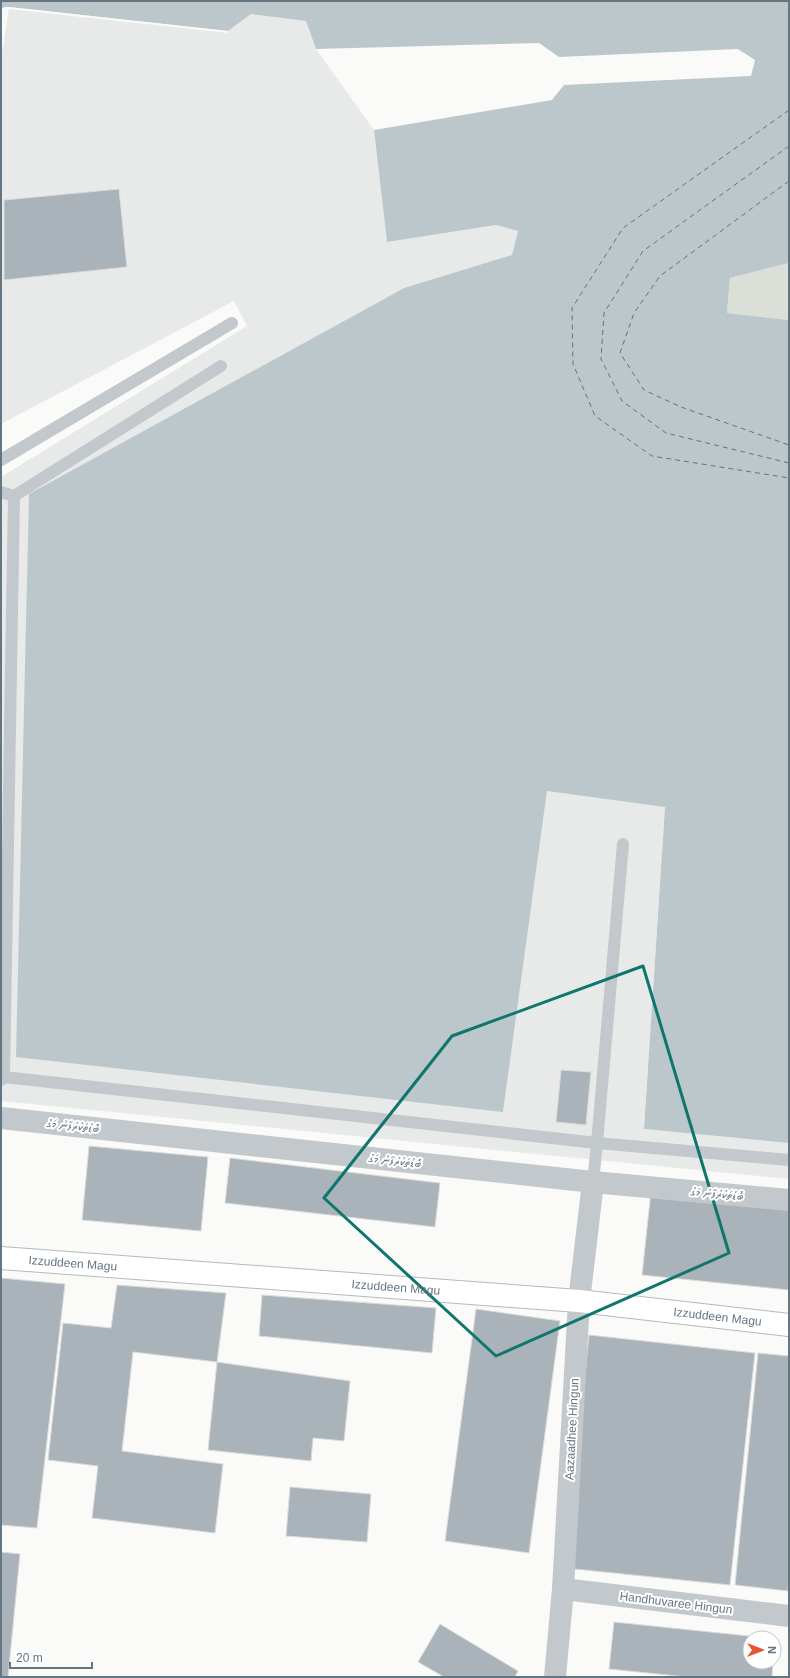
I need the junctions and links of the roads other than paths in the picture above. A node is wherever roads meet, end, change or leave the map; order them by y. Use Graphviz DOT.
graph roads {
  1 [pos="232,323"];
  2 [pos="221,366"];
  3 [pos="1,460"];
  4 [pos="1,492"];
  5 [pos="14,496"];
  6 [pos="623,844"];
  7 [pos="3,1079"];
  8 [pos="1,1118"];
  9 [pos="597,1143"];
  10 [pos="789,1160"];
  11 [pos="593,1182"];
  12 [pos="789,1200"];
  13 [pos="1,1258"];
  14 [pos="580,1301"];
  15 [pos="789,1325"];
  16 [pos="563,1590"];
  17 [pos="789,1616"];
  18 [pos="555,1677"];
  1 -- 3 [label="lane"];
  2 -- 5 [label="lane"];
  4 -- 5 [label="lane"];
  5 -- 7 [label="lane"];
  6 -- 9 [label="lane"];
  7 -- 9 [label="lane"];
  8 -- 11 [label="street, ބޮޑުތަކުރުފާނު މަގު"];
  9 -- 10 [label="lane"];
  9 -- 11 [label="lane"];
  11 -- 12 [label="street, ބޮޑުތަކުރުފާނު މަގު"];
  11 -- 14 [label="street, Aazaadhee Hingun"];
  13 -- 14 [label="main road, Izzuddeen Magu"];
  14 -- 15 [label="main road, Izzuddeen Magu"];
  14 -- 16 [label="street, Aazaadhee Hingun"];
  16 -- 17 [label="street, Handhuvaree Hingun"];
  16 -- 18 [label="street, Aazaadhee Hingun"];
}
